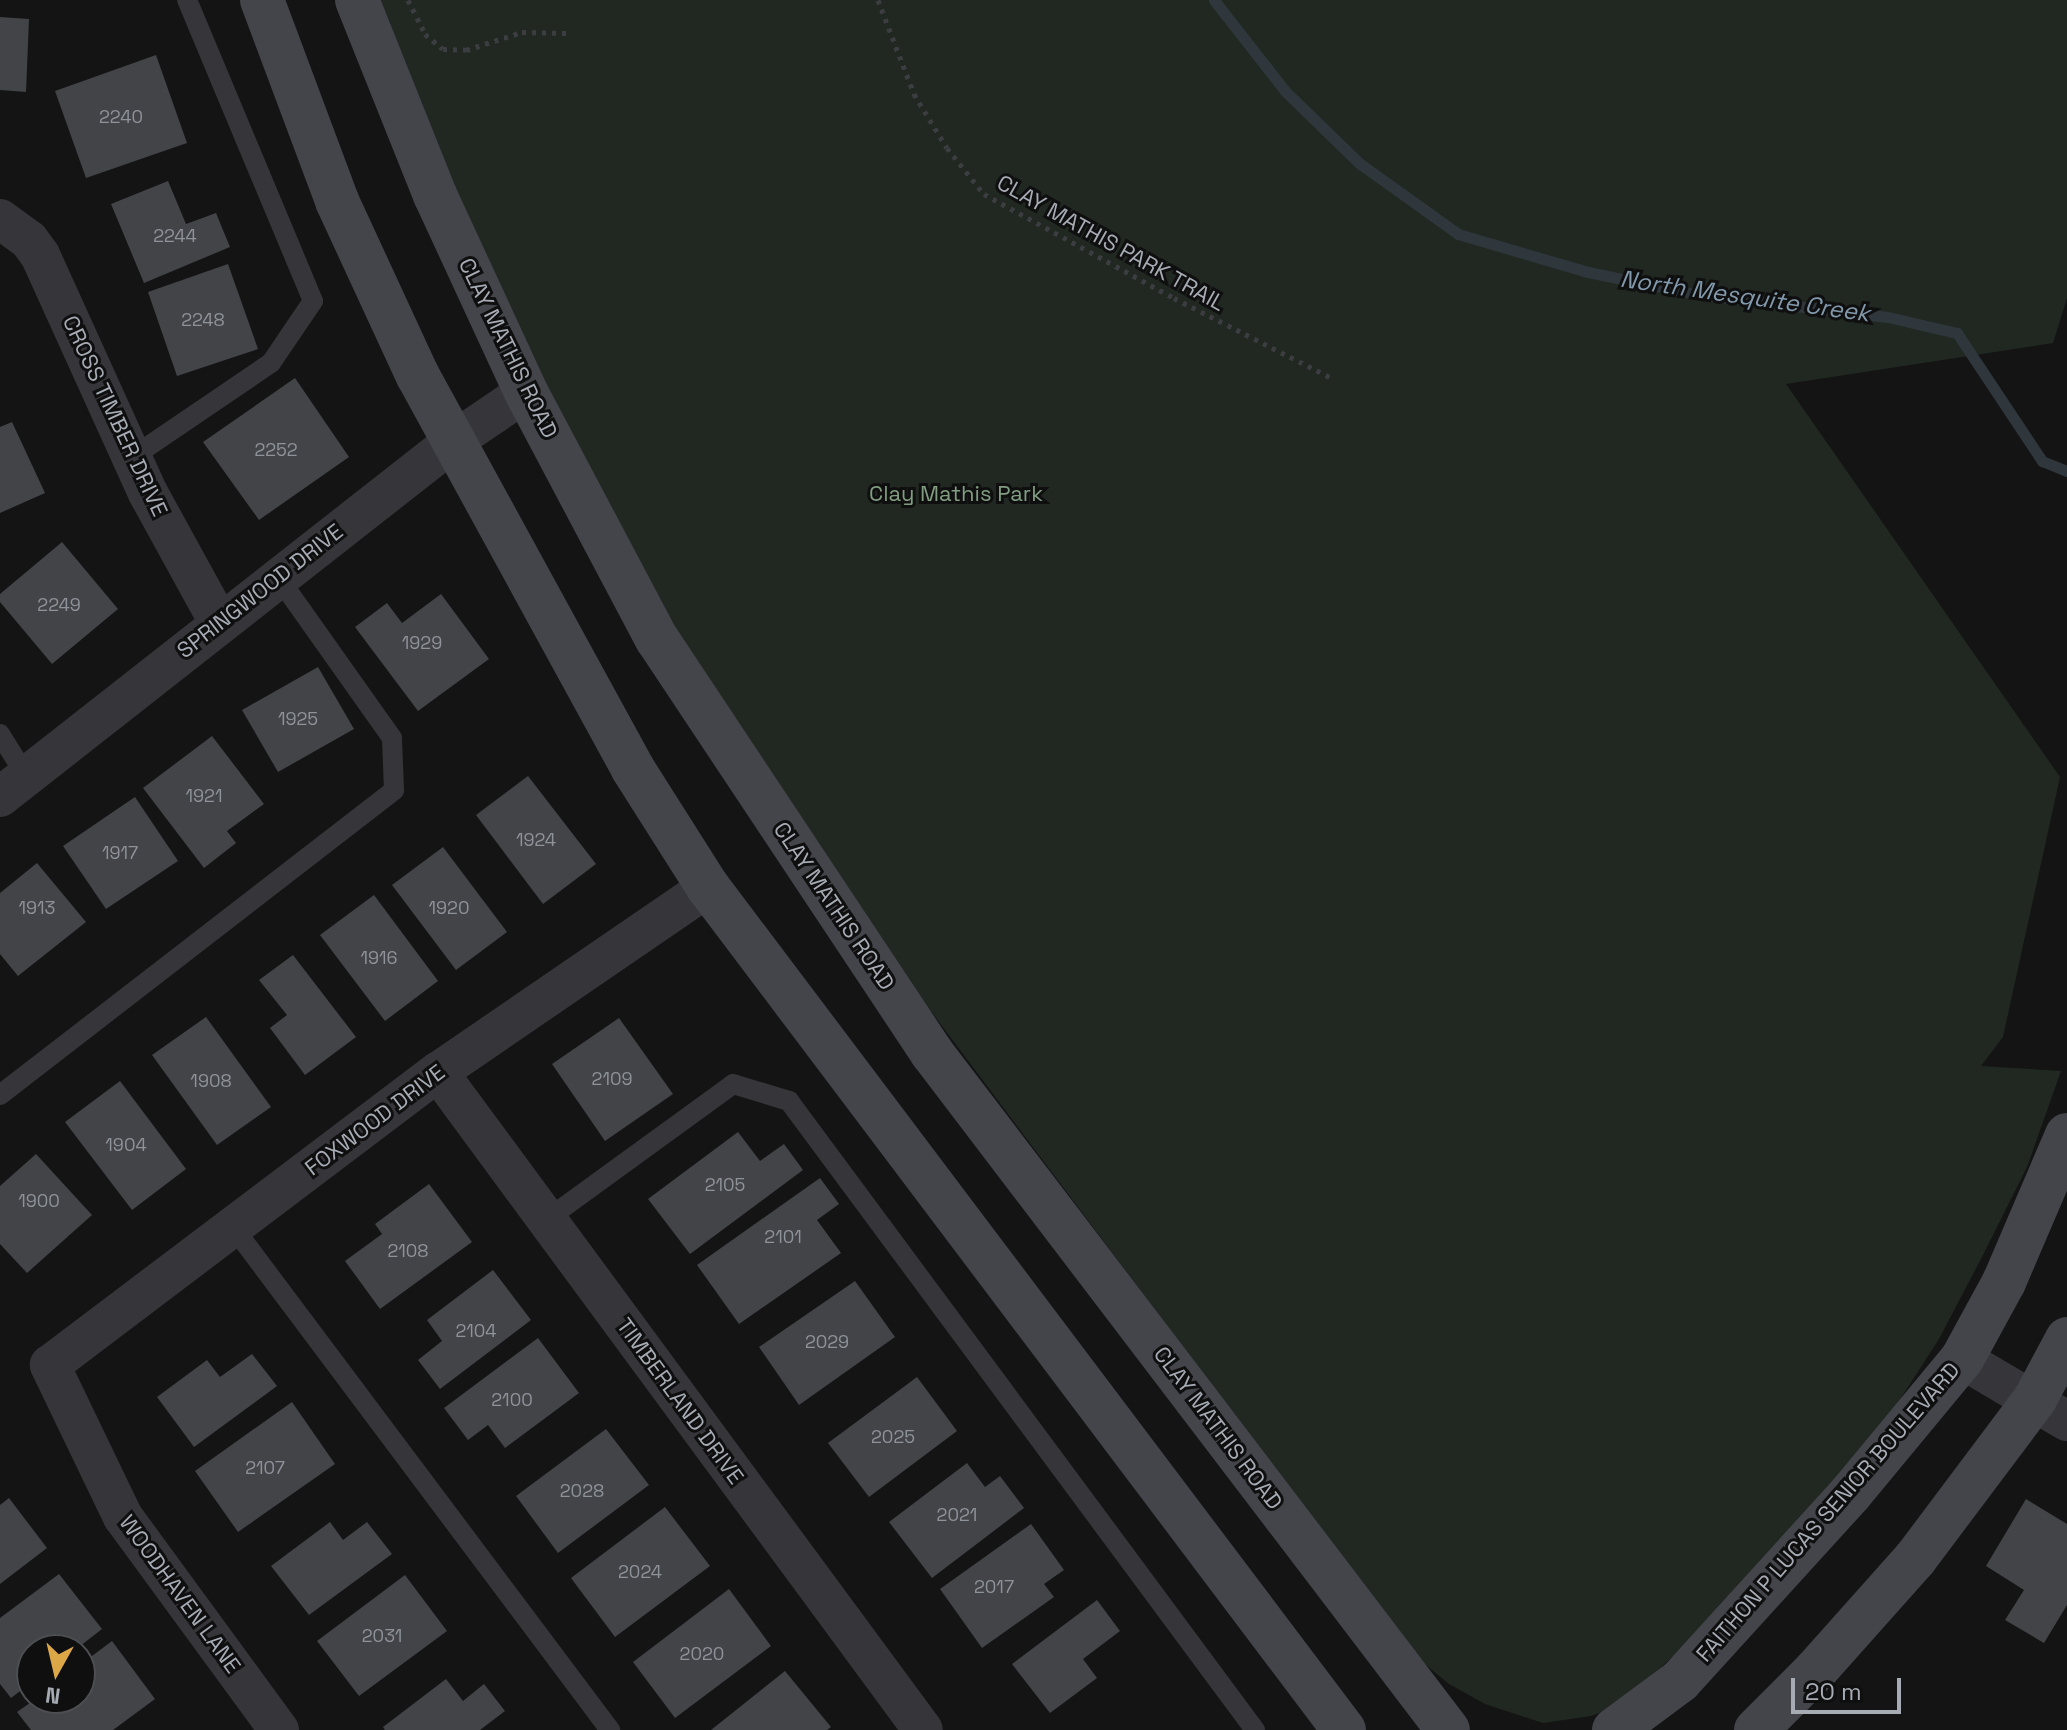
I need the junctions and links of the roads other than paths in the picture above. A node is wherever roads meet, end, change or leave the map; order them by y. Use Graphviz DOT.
graph roads {
  1 [pos="187,0"];
  2 [pos="262,0"];
  3 [pos="357,0"];
  4 [pos="0,219"];
  5 [pos="526,392"];
  6 [pos="455,440"];
  7 [pos="131,458"];
  8 [pos="278,577"];
  9 [pos="219,622"];
  10 [pos="0,734"];
  11 [pos="13,786"];
  12 [pos="708,887"];
  13 [pos="438,1072"];
  14 [pos="0,1095"];
  15 [pos="2067,1135"];
  16 [pos="546,1220"];
  17 [pos="233,1227"];
  18 [pos="2067,1339"];
  19 [pos="1962,1359"];
  20 [pos="50,1365"];
  21 [pos="2051,1410"];
  22 [pos="279,1730"];
  23 [pos="610,1730"];
  24 [pos="923,1730"];
  25 [pos="1255,1730"];
  26 [pos="1344,1730"];
  27 [pos="1448,1730"];
  28 [pos="1614,1730"];
  29 [pos="1756,1730"];
  1 -- 7 [label="lane"];
  2 -- 6 [label="main road"];
  3 -- 5 [label="main road, CLAY MATHIS ROAD"];
  4 -- 7 [label="street, CROSS TIMBER DRIVE"];
  5 -- 6 [label="street, SPRINGWOOD DRIVE"];
  5 -- 27 [label="main road, CLAY MATHIS ROAD"];
  6 -- 8 [label="street, SPRINGWOOD DRIVE"];
  6 -- 12 [label="main road"];
  7 -- 9 [label="street, CROSS TIMBER DRIVE"];
  8 -- 9 [label="street, SPRINGWOOD DRIVE"];
  8 -- 14 [label="lane"];
  9 -- 11 [label="street, SPRINGWOOD DRIVE"];
  10 -- 11 [label="lane"];
  12 -- 13 [label="street, FOXWOOD DRIVE"];
  12 -- 26 [label="main road"];
  13 -- 16 [label="street, TIMBERLAND DRIVE"];
  13 -- 17 [label="street, FOXWOOD DRIVE"];
  15 -- 19 [label="main road, FAITHON P LUCAS SENIOR BOULEVARD"];
  16 -- 24 [label="street, TIMBERLAND DRIVE"];
  16 -- 25 [label="lane"];
  17 -- 20 [label="street, FOXWOOD DRIVE"];
  17 -- 23 [label="lane"];
  18 -- 21 [label="main road"];
  19 -- 21 [label="street"];
  19 -- 28 [label="main road, FAITHON P LUCAS SENIOR BOULEVARD"];
  20 -- 22 [label="street, WOODHAVEN LANE"];
  21 -- 29 [label="main road"];
}
